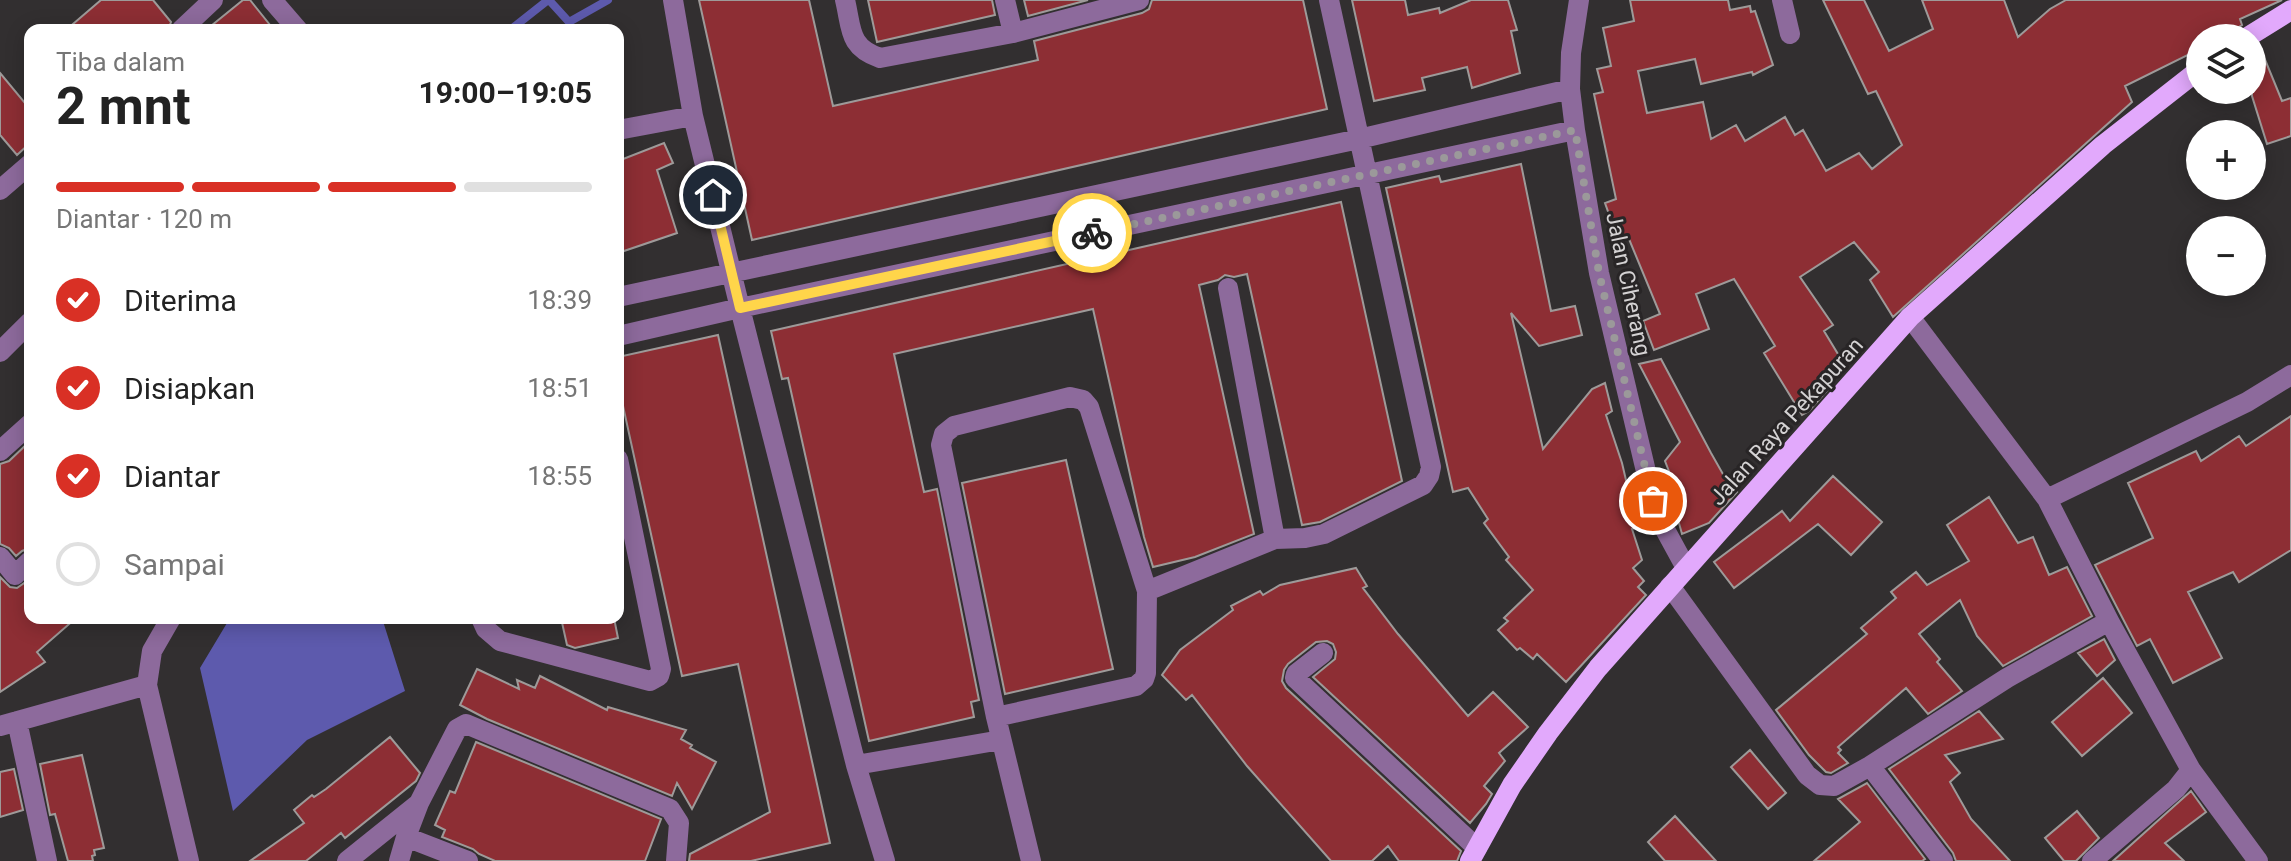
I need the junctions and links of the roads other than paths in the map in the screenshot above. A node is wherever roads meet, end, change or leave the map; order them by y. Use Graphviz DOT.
graph roads {
  1 [pos="213,0"];
  2 [pos="272,0"];
  3 [pos="673,0"];
  4 [pos="845,0"];
  5 [pos="1005,0"];
  6 [pos="1139,0"];
  7 [pos="1329,0"];
  8 [pos="1579,0"];
  9 [pos="1782,0"];
  10 [pos="2291,10"];
  11 [pos="187,24"];
  12 [pos="293,24"];
  13 [pos="2266,26"];
  14 [pos="1013,33"];
  15 [pos="1790,34"];
  16 [pos="2186,80"];
  17 [pos="1570,89"];
  18 [pos="693,116"];
  19 [pos="624,129"];
  20 [pos="1575,130"];
  21 [pos="1359,139"];
  22 [pos="24,169"];
  23 [pos="1366,175"];
  24 [pos="0,190"];
  25 [pos="732,273"];
  26 [pos="1228,288"];
  27 [pos="624,296"];
  28 [pos="740,308"];
  29 [pos="1910,317"];
  30 [pos="24,328"];
  31 [pos="624,335"];
  32 [pos="0,352"];
  33 [pos="2291,375"];
  34 [pos="24,429"];
  35 [pos="0,451"];
  36 [pos="624,488"];
  37 [pos="2047,499"];
  38 [pos="1275,539"];
  39 [pos="0,557"];
  40 [pos="24,567"];
  41 [pos="1686,568"];
  42 [pos="1670,586"];
  43 [pos="1147,591"];
  44 [pos="2109,621"];
  45 [pos="168,624"];
  46 [pos="484,624"];
  47 [pos="1323,653"];
  48 [pos="147,685"];
  49 [pos="996,717"];
  50 [pos="8,723"];
  51 [pos="1001,740"];
  52 [pos="856,765"];
  53 [pos="1870,766"];
  54 [pos="2191,770"];
  55 [pos="419,803"];
  56 [pos="406,837"];
  57 [pos="1473,855"];
  58 [pos="47,861"];
  59 [pos="189,861"];
  60 [pos="347,861"];
  61 [pos="399,861"];
  62 [pos="468,861"];
  63 [pos="676,861"];
  64 [pos="885,861"];
  65 [pos="1031,861"];
  66 [pos="1943,861"];
  67 [pos="2092,861"];
  68 [pos="2258,861"];
  1 -- 11 [label="street"];
  2 -- 12 [label="street"];
  3 -- 18 [label="street"];
  4 -- 14 [label="street"];
  5 -- 14 [label="street"];
  6 -- 14 [label="street"];
  7 -- 21 [label="street"];
  8 -- 17 [label="street, Jalan Ciherang"];
  9 -- 15 [label="street"];
  10 -- 13 [label="main road"];
  16 -- 29 [label="main road, Jalan Raya Pekapuran"];
  17 -- 20 [label="street, Jalan Ciherang"];
  17 -- 21 [label="street"];
  18 -- 19 [label="street"];
  18 -- 25 [label="street"];
  20 -- 23 [label="street"];
  20 -- 41 [label="street, Jalan Ciherang"];
  21 -- 23 [label="street"];
  21 -- 25 [label="street"];
  22 -- 24 [label="street"];
  23 -- 28 [label="street"];
  23 -- 38 [label="street"];
  25 -- 27 [label="street"];
  25 -- 28 [label="street"];
  26 -- 38 [label="street"];
  28 -- 31 [label="street"];
  28 -- 52 [label="street"];
  29 -- 37 [label="street"];
  29 -- 41 [label="main road, Jalan Raya Pekapuran"];
  30 -- 32 [label="street"];
  33 -- 37 [label="street"];
  34 -- 35 [label="street"];
  36 -- 46 [label="street"];
  37 -- 44 [label="street"];
  38 -- 43 [label="street"];
  39 -- 40 [label="street"];
  41 -- 42 [label="main road, Jalan Raya Pekapuran"];
  42 -- 53 [label="street"];
  42 -- 57 [label="main road, Jalan Raya Pekapuran"];
  43 -- 49 [label="street"];
  43 -- 49 [label="street"];
  44 -- 53 [label="street"];
  44 -- 54 [label="street"];
  45 -- 48 [label="street"];
  47 -- 57 [label="street"];
  48 -- 50 [label="street"];
  48 -- 59 [label="street"];
  49 -- 51 [label="street"];
  50 -- 58 [label="street"];
  51 -- 52 [label="street"];
  51 -- 65 [label="street"];
  52 -- 64 [label="street"];
  53 -- 66 [label="street"];
  54 -- 67 [label="street"];
  54 -- 68 [label="street"];
  55 -- 56 [label="street"];
  55 -- 60 [label="street"];
  55 -- 63 [label="street"];
  56 -- 61 [label="street"];
  56 -- 62 [label="street"];
}
